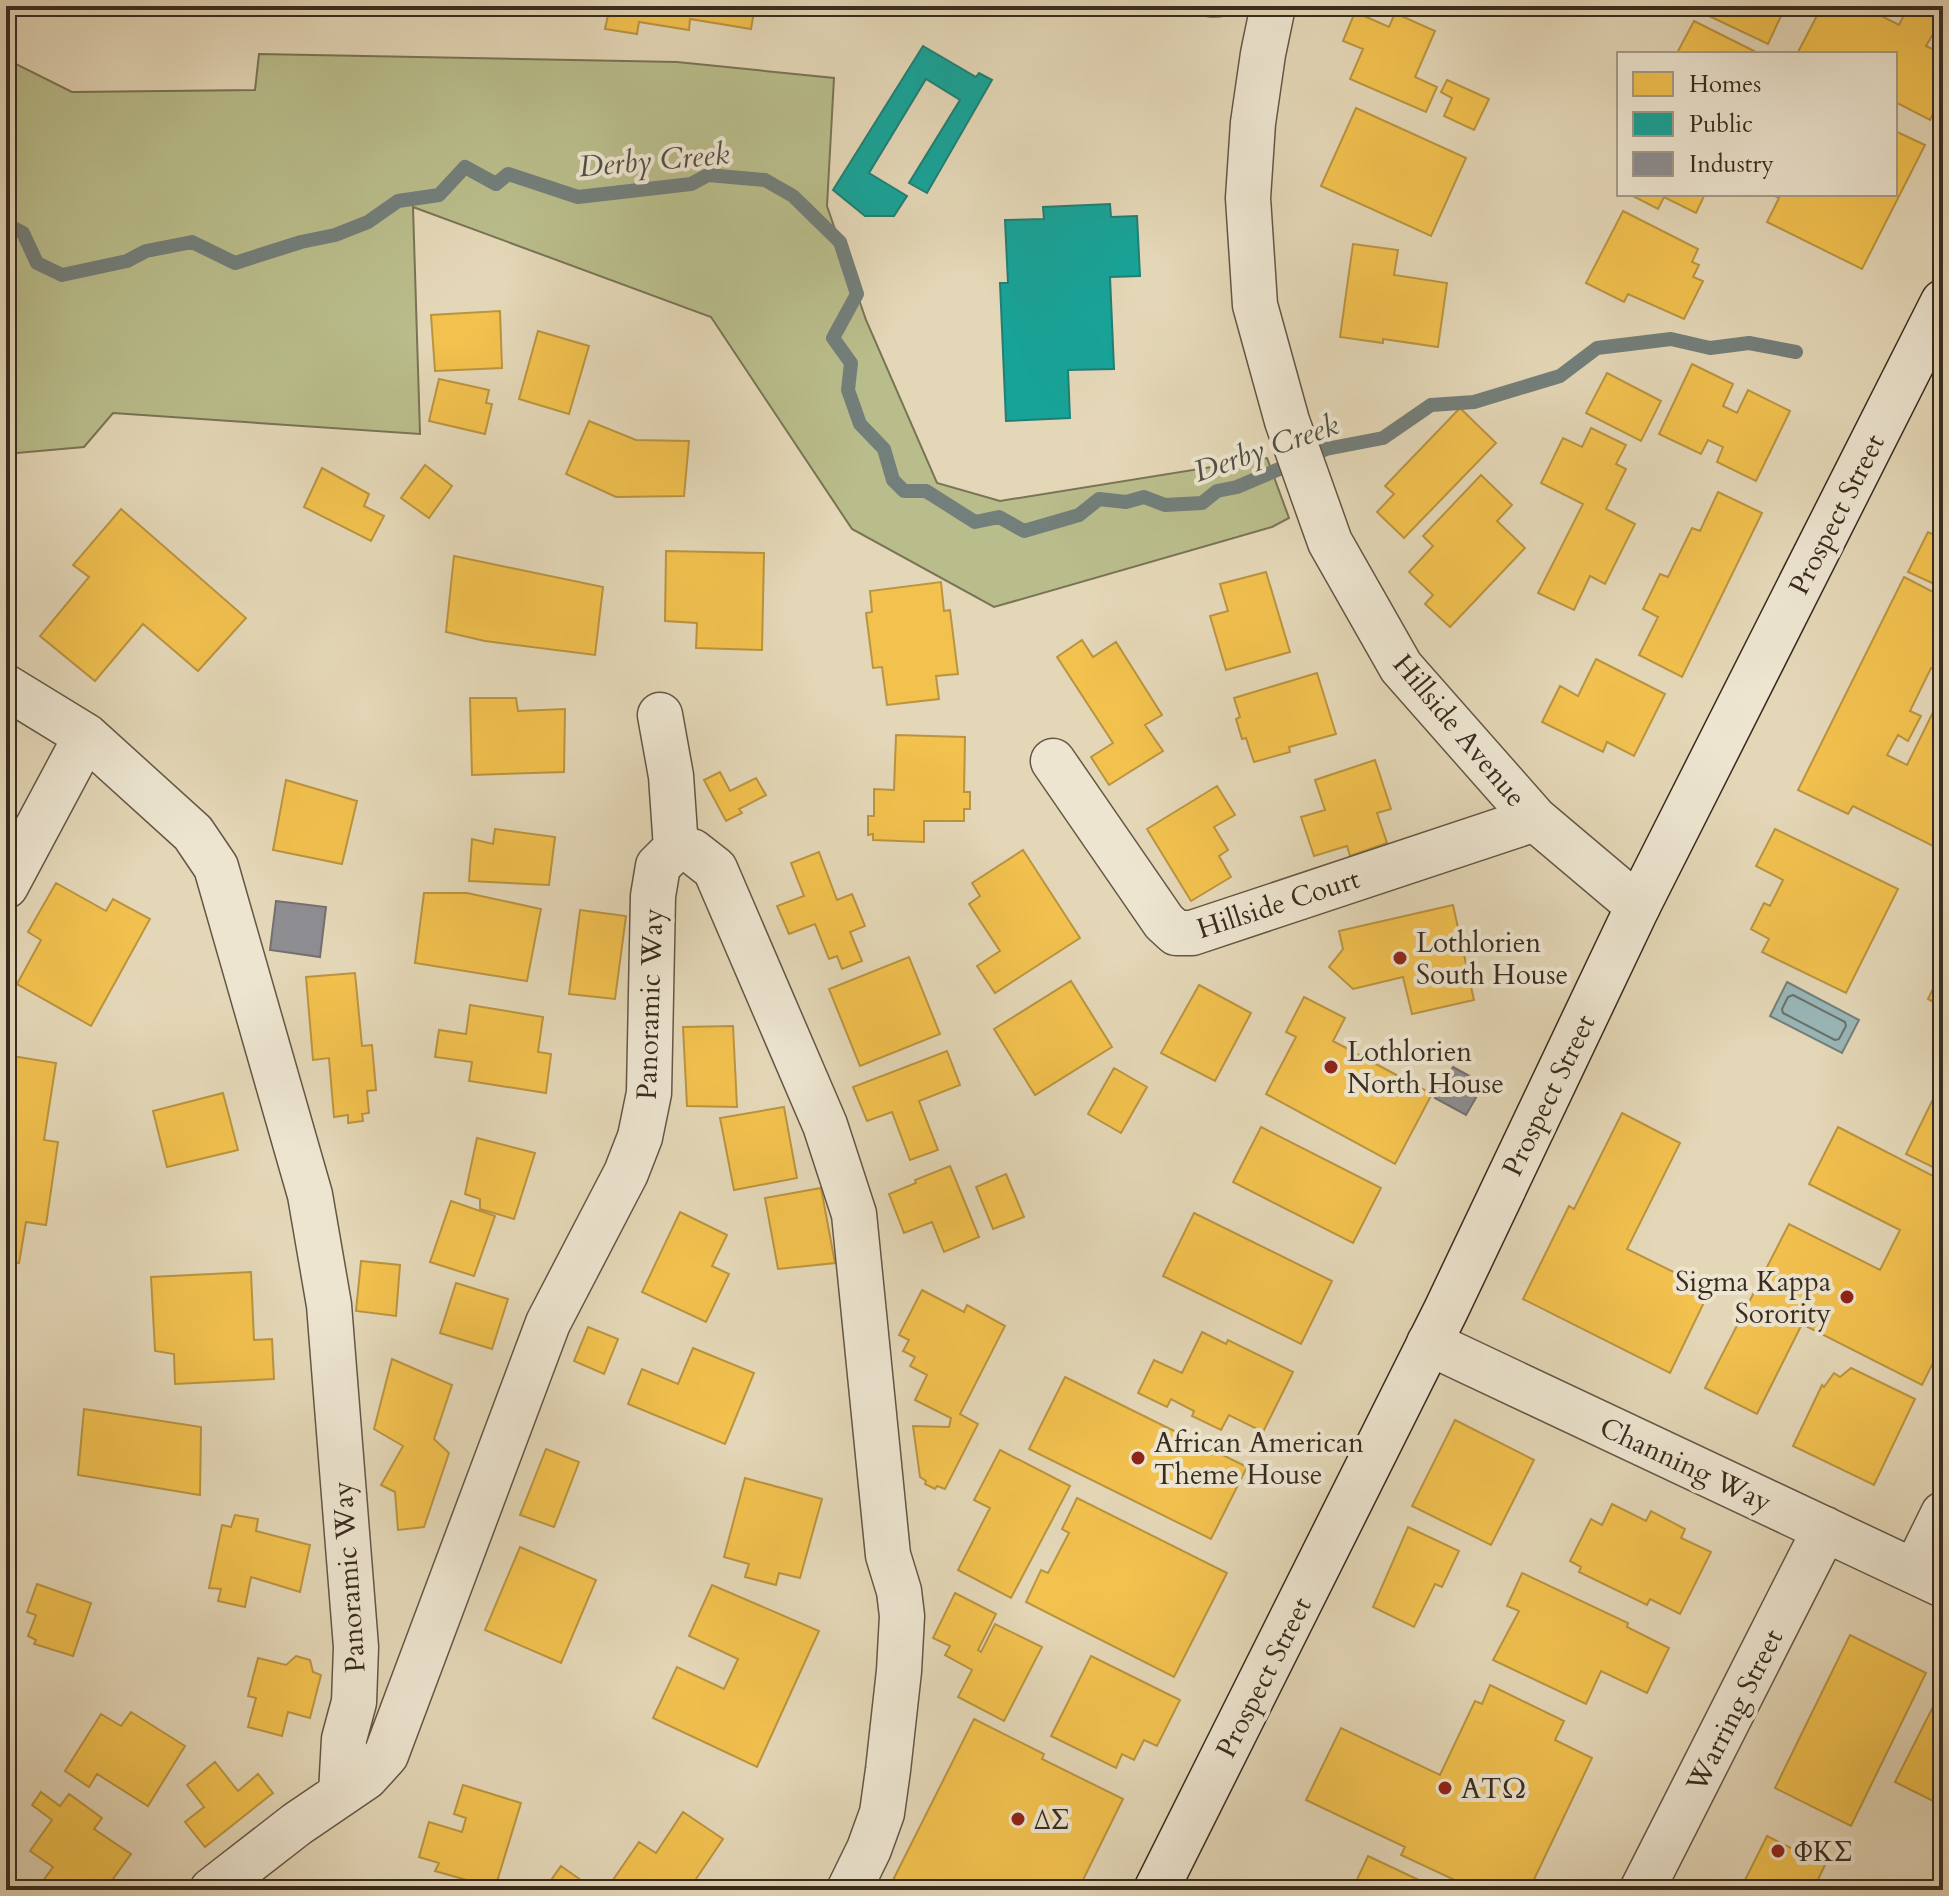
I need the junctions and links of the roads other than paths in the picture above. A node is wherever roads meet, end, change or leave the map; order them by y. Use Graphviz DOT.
graph roads {
  1 [pos="1273,6"];
  2 [pos="1943,302"];
  3 [pos="6,687"];
  4 [pos="660,715"];
  5 [pos="86,736"];
  6 [pos="1053,761"];
  7 [pos="1535,819"];
  8 [pos="676,848"];
  9 [pos="6,886"];
  10 [pos="1638,906"];
  11 [pos="1429,1343"];
  12 [pos="1943,1514"];
  13 [pos="1825,1529"];
  14 [pos="1929,1578"];
  15 [pos="341,1793"];
  16 [pos="212,1890"];
  17 [pos="849,1890"];
  18 [pos="1156,1890"];
  19 [pos="1642,1890"];
  1 -- 7 [label="street, Hillside Avenue"];
  2 -- 10 [label="street, Prospect Street"];
  3 -- 5 [label="street, Panoramic Way"];
  4 -- 8 [label="street"];
  5 -- 9 [label="street"];
  5 -- 15 [label="street, Panoramic Way"];
  6 -- 7 [label="street, Hillside Court"];
  7 -- 10 [label="street, Hillside Avenue"];
  8 -- 15 [label="street, Panoramic Way"];
  8 -- 17 [label="street"];
  10 -- 11 [label="street, Prospect Street"];
  11 -- 13 [label="street, Channing Way"];
  11 -- 18 [label="street, Prospect Street"];
  12 -- 14 [label="street"];
  13 -- 14 [label="street, Channing Way"];
  13 -- 19 [label="street, Warring Street"];
  15 -- 16 [label="street"];
}
